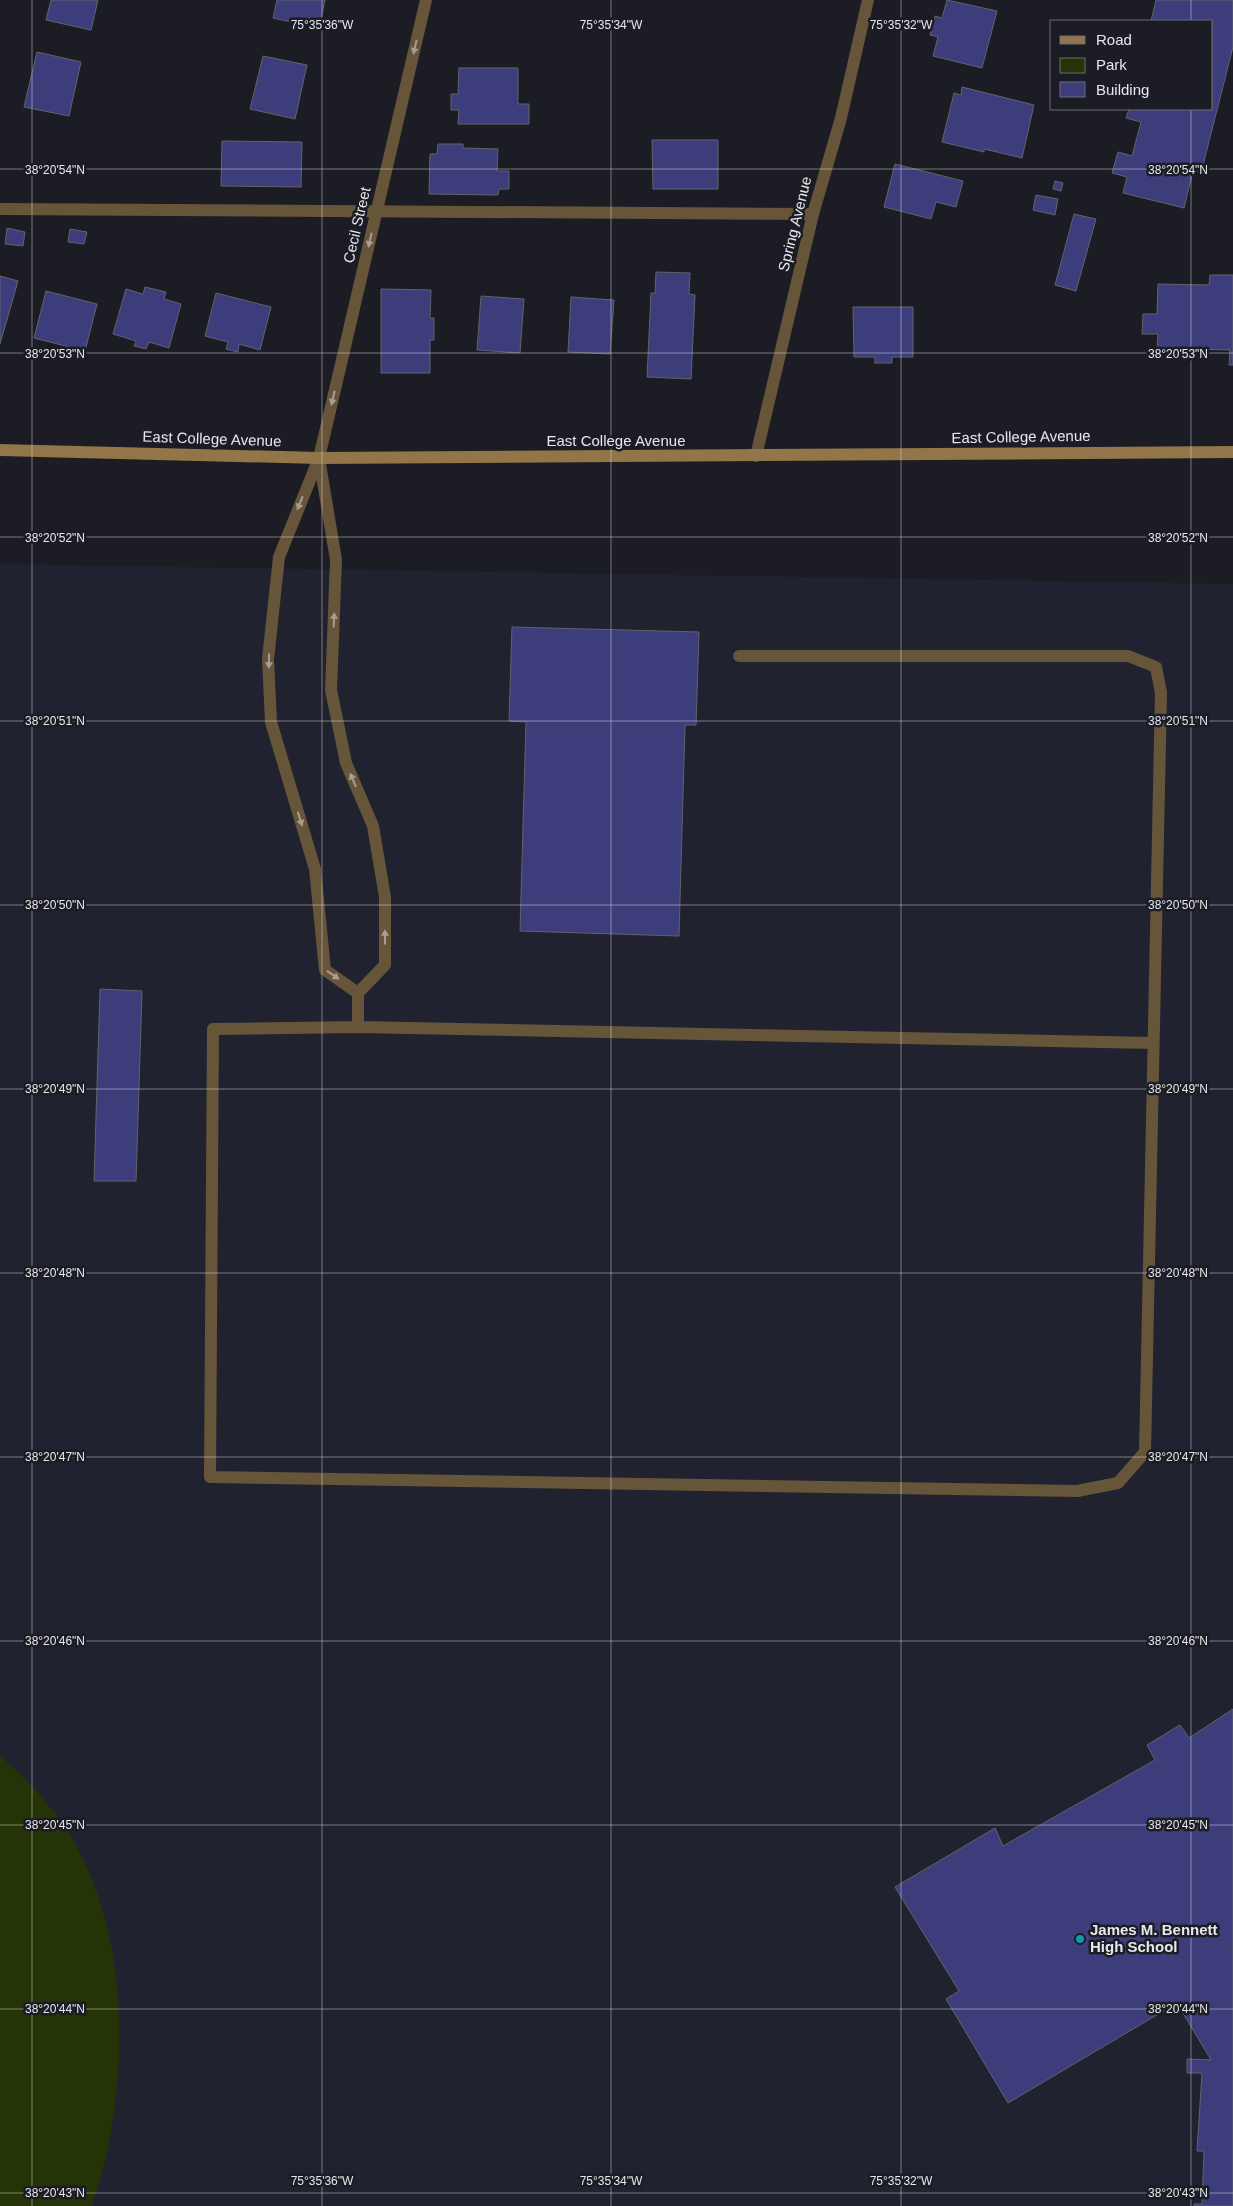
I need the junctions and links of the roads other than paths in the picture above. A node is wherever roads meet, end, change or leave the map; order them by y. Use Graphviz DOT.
graph roads {
  1 [pos="426,0"];
  2 [pos="868,0"];
  3 [pos="0,209"];
  4 [pos="376,212"];
  5 [pos="813,214"];
  6 [pos="0,450"];
  7 [pos="1233,452"];
  8 [pos="756,456"];
  9 [pos="319,458"];
  10 [pos="739,656"];
  11 [pos="358,993"];
  12 [pos="358,1027"];
  13 [pos="1153,1043"];
  1 -- 4 [label="street, Cecil Street, one-way"];
  2 -- 5 [label="street, Spring Avenue"];
  3 -- 4 [label="street"];
  4 -- 5 [label="street"];
  4 -- 9 [label="street, Cecil Street, one-way"];
  5 -- 8 [label="street, Spring Avenue"];
  6 -- 9 [label="main road, East College Avenue"];
  7 -- 8 [label="main road, East College Avenue"];
  8 -- 9 [label="main road, East College Avenue"];
  11 -- 9 [label="street, one-way"];
  9 -- 11 [label="street, one-way"];
  10 -- 13 [label="street"];
  11 -- 12 [label="street"];
  12 -- 13 [label="street"];
  12 -- 13 [label="street"];
}
